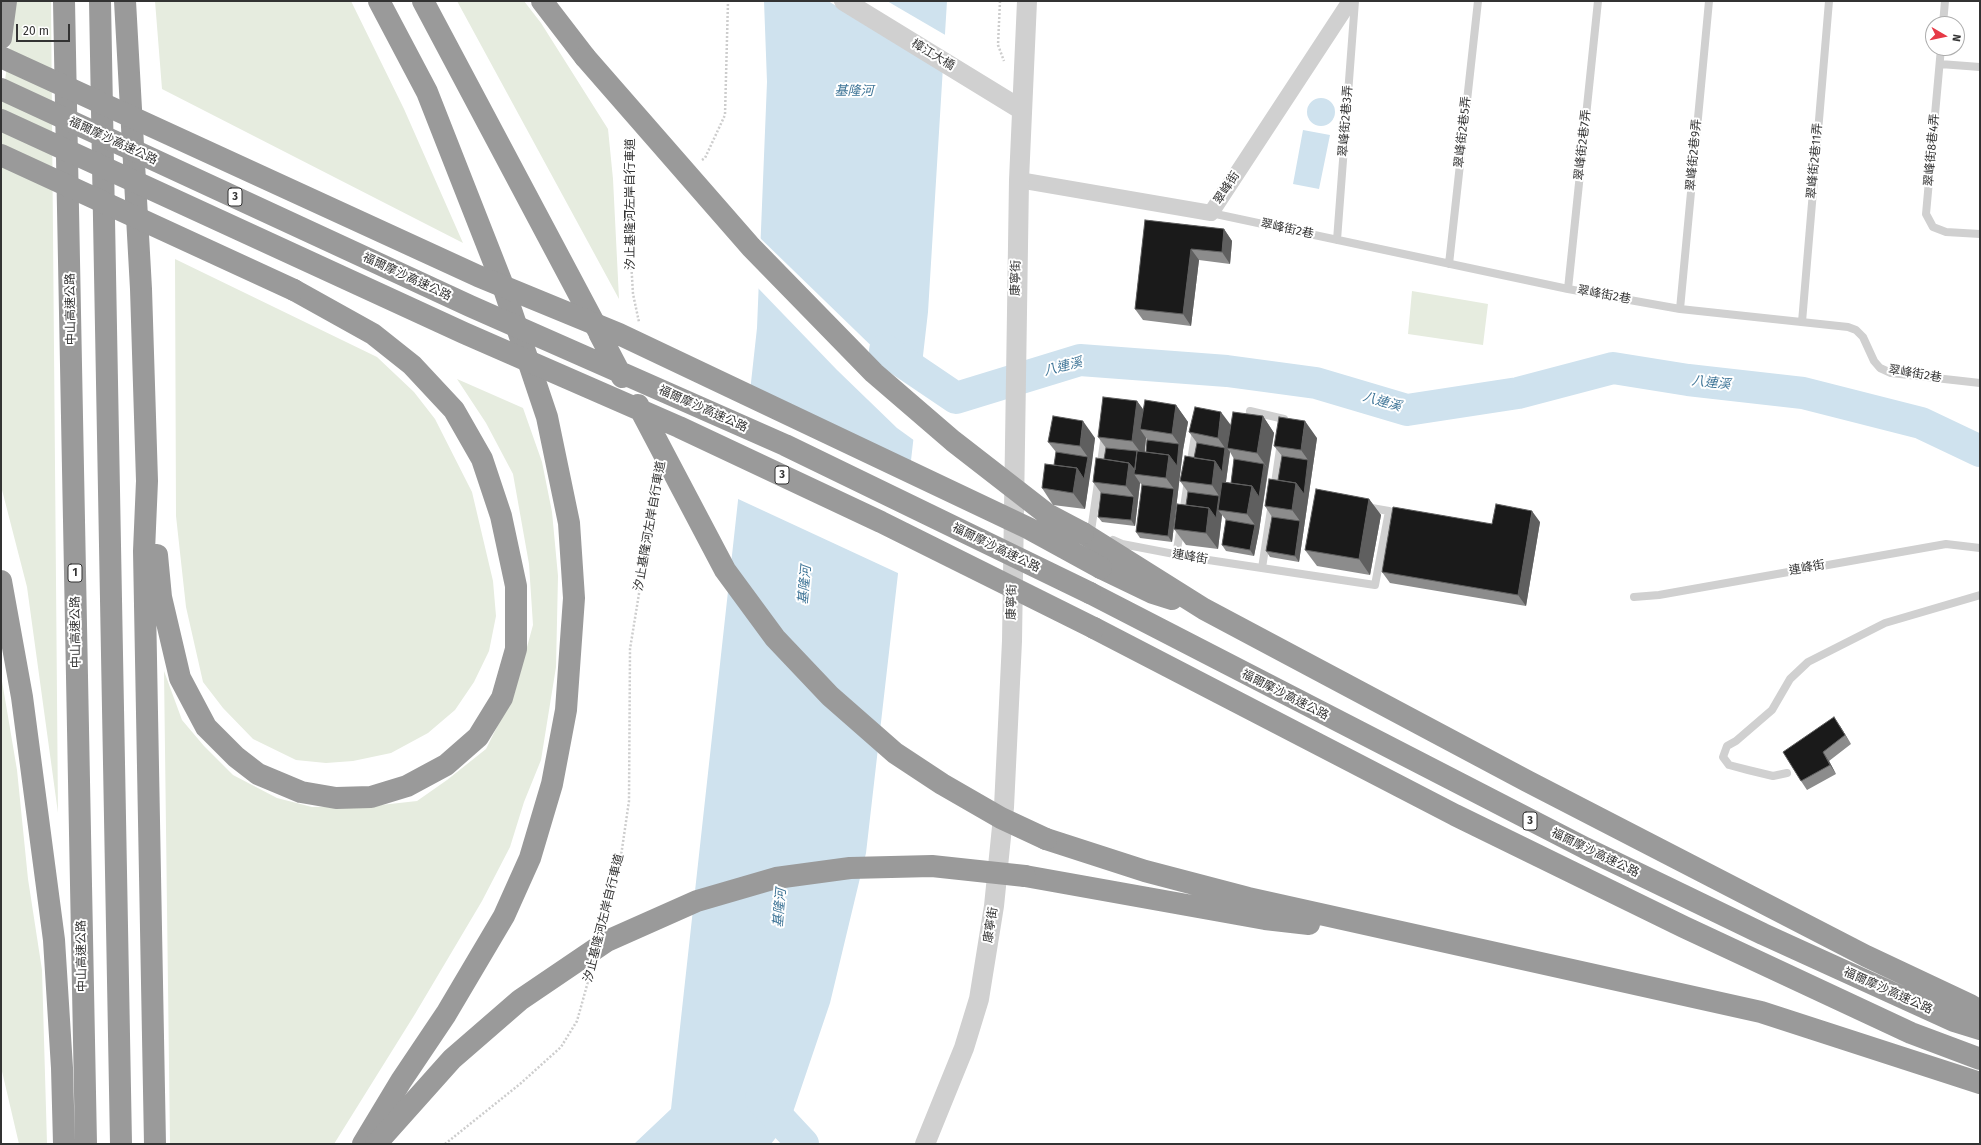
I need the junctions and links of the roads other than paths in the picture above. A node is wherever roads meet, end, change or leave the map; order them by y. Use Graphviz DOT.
graph roads {
  1 [pos="6,1"];
  2 [pos="64,1"];
  3 [pos="100,1"];
  4 [pos="125,1"];
  5 [pos="379,1"];
  6 [pos="423,1"];
  7 [pos="542,1"];
  8 [pos="844,1"];
  9 [pos="1027,1"];
  10 [pos="1350,1"];
  11 [pos="1355,1"];
  12 [pos="1478,1"];
  13 [pos="1598,1"];
  14 [pos="1709,1"];
  15 [pos="1829,1"];
  16 [pos="1945,1"];
  17 [pos="1944,16"];
  18 [pos="1,38"];
  19 [pos="1940,56"];
  20 [pos="1,57"];
  21 [pos="1940,64"];
  22 [pos="1980,67"];
  23 [pos="1,89"];
  24 [pos="1022,110"];
  25 [pos="1,120"];
  26 [pos="1,155"];
  27 [pos="1019,180"];
  28 [pos="1211,213"];
  29 [pos="1980,234"];
  30 [pos="1337,240"];
  31 [pos="1449,264"];
  32 [pos="1568,289"];
  33 [pos="1680,309"];
  34 [pos="1802,322"];
  35 [pos="1980,383"];
  36 [pos="1250,411"];
  37 [pos="1197,423"];
  38 [pos="1107,426"];
  39 [pos="147,481"];
  40 [pos="1014,495"];
  41 [pos="1361,506"];
  42 [pos="1087,532"];
  43 [pos="1980,548"];
  44 [pos="1176,555"];
  45 [pos="1262,568"];
  46 [pos="1,581"];
  47 [pos="1980,595"];
  48 [pos="1634,597"];
  49 [pos="1204,608"];
  50 [pos="1787,774"];
  51 [pos="1401,933"];
  52 [pos="1980,1011"];
  53 [pos="1980,1029"];
  54 [pos="1980,1060"];
  55 [pos="1980,1083"];
  56 [pos="929,1136"];
  57 [pos="64,1144"];
  58 [pos="86,1144"];
  59 [pos="121,1144"];
  60 [pos="155,1144"];
  61 [pos="363,1144"];
  62 [pos="376,1144"];
  1 -- 18 [label="highway"];
  2 -- 58 [label="highway, 中山高速公路 / 1"];
  3 -- 59 [label="highway"];
  4 -- 39 [label="highway"];
  5 -- 61 [label="highway"];
  6 -- 51 [label="highway, bridge"];
  7 -- 42 [label="highway, bridge"];
  8 -- 24 [label="street, 樟江大橋"];
  9 -- 24 [label="street, 康寧街"];
  10 -- 28 [label="street, 翠峰街"];
  11 -- 30 [label="lane, 翠峰街2巷3弄"];
  12 -- 31 [label="lane, 翠峰街2巷5弄"];
  13 -- 32 [label="lane, 翠峰街2巷7弄"];
  14 -- 33 [label="lane, 翠峰街2巷9弄"];
  15 -- 34 [label="lane, 翠峰街2巷11弄"];
  16 -- 17 [label="lane"];
  19 -- 21 [label="lane, 翠峰街8巷4弄"];
  20 -- 49 [label="highway, bridge"];
  21 -- 22 [label="lane"];
  21 -- 29 [label="lane, 翠峰街8巷4弄"];
  23 -- 53 [label="highway, 福爾摩沙高速公路 / 3, bridge"];
  24 -- 27 [label="street, 康寧街"];
  25 -- 54 [label="highway, 3, bridge"];
  26 -- 39 [label="highway, bridge"];
  27 -- 28 [label="street, 翠峰街"];
  27 -- 40 [label="street, 康寧街"];
  28 -- 30 [label="lane, 翠峰街2巷"];
  30 -- 31 [label="lane, 翠峰街2巷"];
  31 -- 32 [label="lane, 翠峰街2巷"];
  32 -- 33 [label="lane, 翠峰街2巷"];
  33 -- 34 [label="lane, 翠峰街2巷"];
  34 -- 35 [label="lane, 翠峰街2巷"];
  36 -- 45 [label="lane"];
  37 -- 44 [label="lane"];
  38 -- 42 [label="lane"];
  39 -- 60 [label="highway"];
  40 -- 42 [label="lane, 連峰街"];
  40 -- 56 [label="street, 康寧街"];
  41 -- 45 [label="lane, 連峰街"];
  42 -- 44 [label="lane, 連峰街"];
  42 -- 49 [label="highway"];
  43 -- 48 [label="lane, 連峰街"];
  44 -- 45 [label="lane, 連峰街"];
  46 -- 57 [label="highway"];
  47 -- 50 [label="lane"];
  49 -- 52 [label="highway"];
  51 -- 55 [label="highway"];
  51 -- 62 [label="highway, bridge"];
}
